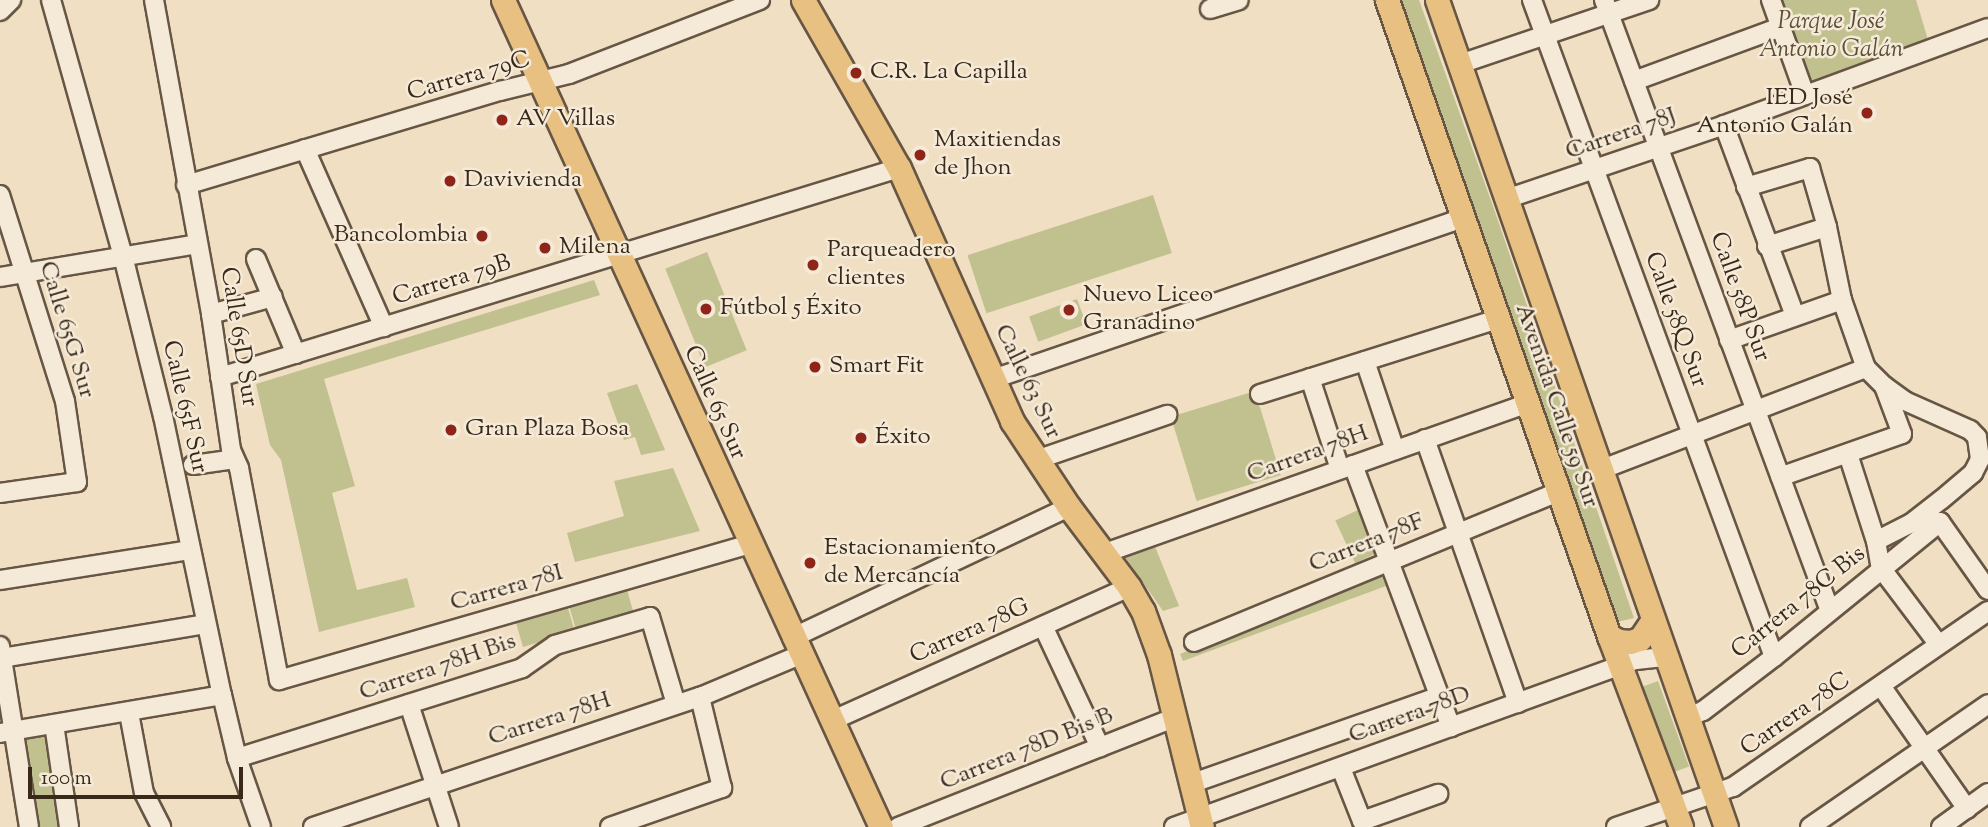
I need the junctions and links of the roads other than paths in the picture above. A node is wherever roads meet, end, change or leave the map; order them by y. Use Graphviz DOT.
graph roads {
  1 [pos="11,0"];
  2 [pos="51,0"];
  3 [pos="155,0"];
  4 [pos="503,0"];
  5 [pos="760,0"];
  6 [pos="803,0"];
  7 [pos="1239,0"];
  8 [pos="1387,0"];
  9 [pos="1437,0"];
  10 [pos="1532,0"];
  11 [pos="1649,0"];
  12 [pos="1770,0"];
  13 [pos="1606,7"];
  14 [pos="1210,9"];
  15 [pos="0,11"];
  16 [pos="1781,27"];
  17 [pos="1988,28"];
  18 [pos="1543,34"];
  19 [pos="1460,64"];
  20 [pos="1634,80"];
  21 [pos="540,82"];
  22 [pos="1805,94"];
  23 [pos="1724,125"];
  24 [pos="1657,148"];
  25 [pos="305,149"];
  26 [pos="899,168"];
  27 [pos="1593,170"];
  28 [pos="186,185"];
  29 [pos="1746,187"];
  30 [pos="0,195"];
  31 [pos="1506,199"];
  32 [pos="1463,218"];
  33 [pos="1827,227"];
  34 [pos="197,244"];
  35 [pos="1768,246"];
  36 [pos="123,256"];
  37 [pos="619,256"];
  38 [pos="256,259"];
  39 [pos="23,273"];
  40 [pos="0,277"];
  41 [pos="272,297"];
  42 [pos="1842,300"];
  43 [pos="211,314"];
  44 [pos="1795,316"];
  45 [pos="1499,319"];
  46 [pos="384,327"];
  47 [pos="1729,340"];
  48 [pos="296,354"];
  49 [pos="1365,361"];
  50 [pos="1866,368"];
  51 [pos="220,377"];
  52 [pos="1310,378"];
  53 [pos="993,379"];
  54 [pos="1884,386"];
  55 [pos="1260,394"];
  56 [pos="1528,403"];
  57 [pos="1754,409"];
  58 [pos="1167,415"];
  59 [pos="1690,434"];
  60 [pos="1425,439"];
  61 [pos="1395,450"];
  62 [pos="1848,454"];
  63 [pos="235,459"];
  64 [pos="1037,460"];
  65 [pos="193,465"];
  66 [pos="1984,465"];
  67 [pos="1347,467"];
  68 [pos="1600,470"];
  69 [pos="1780,477"];
  70 [pos="1558,492"];
  71 [pos="0,493"];
  72 [pos="1069,507"];
  73 [pos="1915,530"];
  74 [pos="1458,533"];
  75 [pos="1876,541"];
  76 [pos="750,544"];
  77 [pos="190,550"];
  78 [pos="1105,553"];
  79 [pos="1390,561"];
  80 [pos="1881,568"];
  81 [pos="0,580"];
  82 [pos="1129,587"];
  83 [pos="1988,590"];
  84 [pos="1830,611"];
  85 [pos="1988,611"];
  86 [pos="1652,621"];
  87 [pos="205,624"];
  88 [pos="1043,626"];
  89 [pos="1609,636"];
  90 [pos="1194,642"];
  91 [pos="1939,645"];
  92 [pos="796,646"];
  93 [pos="1,652"];
  94 [pos="1664,657"];
  95 [pos="1774,657"];
  96 [pos="1620,666"];
  97 [pos="279,680"];
  98 [pos="1881,686"];
  99 [pos="222,695"];
  100 [pos="1440,696"];
  101 [pos="700,697"];
  102 [pos="1518,703"];
  103 [pos="1988,704"];
  104 [pos="409,705"];
  105 [pos="676,705"];
  106 [pos="129,713"];
  107 [pos="1173,718"];
  108 [pos="1687,718"];
  109 [pos="831,721"];
  110 [pos="54,724"];
  111 [pos="1451,727"];
  112 [pos="7,732"];
  113 [pos="1100,747"];
  114 [pos="1925,747"];
  115 [pos="237,758"];
  116 [pos="1340,768"];
  117 [pos="435,784"];
  118 [pos="1190,784"];
  119 [pos="1988,793"];
  120 [pos="1438,794"];
  121 [pos="1714,795"];
  122 [pos="1967,808"];
  123 [pos="1677,818"];
  124 [pos="1201,823"];
  125 [pos="29,827"];
  126 [pos="69,827"];
  127 [pos="161,827"];
  128 [pos="261,827"];
  129 [pos="313,827"];
  130 [pos="449,827"];
  131 [pos="610,827"];
  132 [pos="881,827"];
  133 [pos="898,827"];
  134 [pos="1174,827"];
  135 [pos="1616,827"];
  136 [pos="1726,827"];
  137 [pos="1810,827"];
  138 [pos="1941,827"];
  1 -- 15 [label="street"];
  2 -- 36 [label="street, Calle 65F Sur"];
  3 -- 28 [label="street, Calle 65D Sur"];
  4 -- 21 [label="main road, Calle 65 Sur"];
  5 -- 21 [label="street, Carrera 79C"];
  6 -- 26 [label="main road, Calle 63 Sur"];
  7 -- 14 [label="street"];
  8 -- 32 [label="main road, Avenida Calle 59 Sur"];
  9 -- 19 [label="main road, Avenida Calle 59 Sur"];
  10 -- 18 [label="street, Calle 58Q Sur"];
  11 -- 13 [label="street"];
  12 -- 16 [label="street"];
  13 -- 18 [label="street"];
  13 -- 20 [label="street, Calle 58P Sur"];
  16 -- 20 [label="street"];
  16 -- 22 [label="street"];
  17 -- 22 [label="street, Carrera 78J"];
  18 -- 19 [label="street"];
  18 -- 27 [label="street, Calle 58Q Sur"];
  19 -- 31 [label="main road, Avenida Calle 59 Sur"];
  20 -- 24 [label="street, Calle 58P Sur"];
  21 -- 25 [label="street, Carrera 79C"];
  21 -- 37 [label="main road, Calle 65 Sur"];
  22 -- 23 [label="street, Carrera 78J"];
  23 -- 24 [label="street, Carrera 78J"];
  23 -- 29 [label="street"];
  24 -- 27 [label="street, Carrera 78J"];
  24 -- 47 [label="street, Calle 58P Sur"];
  25 -- 28 [label="street, Carrera 79C"];
  25 -- 46 [label="street"];
  26 -- 37 [label="street, Carrera 79B"];
  26 -- 53 [label="main road, Calle 63 Sur"];
  27 -- 31 [label="street, Carrera 78J"];
  27 -- 59 [label="street, Calle 58Q Sur"];
  28 -- 34 [label="street, Calle 65D Sur"];
  29 -- 33 [label="street"];
  29 -- 35 [label="street"];
  30 -- 39 [label="street, Calle 65G Sur"];
  31 -- 68 [label="main road, Avenida Calle 59 Sur"];
  32 -- 45 [label="main road, Avenida Calle 59 Sur"];
  32 -- 53 [label="street"];
  33 -- 35 [label="street"];
  33 -- 42 [label="street"];
  34 -- 36 [label="street"];
  34 -- 43 [label="street, Calle 65D Sur"];
  35 -- 44 [label="street"];
  36 -- 39 [label="street"];
  36 -- 77 [label="street, Calle 65F Sur"];
  37 -- 46 [label="street, Carrera 79B"];
  37 -- 76 [label="main road, Calle 65 Sur"];
  38 -- 41 [label="street"];
  39 -- 40 [label="street"];
  39 -- 71 [label="street, Calle 65G Sur"];
  41 -- 43 [label="street"];
  41 -- 48 [label="street"];
  42 -- 44 [label="street"];
  42 -- 50 [label="street"];
  43 -- 51 [label="street, Calle 65D Sur"];
  44 -- 47 [label="street"];
  45 -- 49 [label="street"];
  45 -- 56 [label="main road, Avenida Calle 59 Sur"];
  46 -- 48 [label="street, Carrera 79B"];
  47 -- 57 [label="street, Calle 58P Sur"];
  48 -- 51 [label="street, Carrera 79B"];
  49 -- 52 [label="street"];
  49 -- 61 [label="street"];
  50 -- 54 [label="street"];
  50 -- 57 [label="street"];
  51 -- 63 [label="street, Calle 65D Sur"];
  52 -- 55 [label="street"];
  52 -- 67 [label="street"];
  53 -- 64 [label="main road, Calle 63 Sur"];
  54 -- 62 [label="street"];
  54 -- 66 [label="street"];
  56 -- 60 [label="street, Carrera 78H"];
  56 -- 70 [label="main road, Avenida Calle 59 Sur"];
  57 -- 59 [label="street"];
  57 -- 69 [label="street, Calle 58P Sur"];
  58 -- 64 [label="street"];
  59 -- 68 [label="street"];
  59 -- 95 [label="street, Calle 58Q Sur"];
  60 -- 61 [label="street, Carrera 78H"];
  60 -- 74 [label="street"];
  61 -- 67 [label="street, Carrera 78H"];
  62 -- 69 [label="street"];
  62 -- 75 [label="street"];
  63 -- 65 [label="street"];
  63 -- 97 [label="street, Calle 65D Sur"];
  64 -- 72 [label="main road, Calle 63 Sur"];
  66 -- 73 [label="street"];
  67 -- 78 [label="street, Carrera 78H"];
  67 -- 79 [label="street"];
  68 -- 86 [label="main road, Avenida Calle 59 Sur"];
  69 -- 84 [label="street, Calle 58P Sur"];
  70 -- 74 [label="street, Carrera 78F"];
  70 -- 89 [label="main road, Avenida Calle 59 Sur"];
  72 -- 78 [label="main road, Calle 63 Sur"];
  72 -- 92 [label="street"];
  73 -- 75 [label="street"];
  73 -- 80 [label="street, Carrera 78C Bis"];
  73 -- 83 [label="street, Carrera 78C Bis"];
  74 -- 79 [label="street, Carrera 78F"];
  74 -- 102 [label="street"];
  75 -- 80 [label="street"];
  76 -- 92 [label="main road, Calle 65 Sur"];
  76 -- 97 [label="street, Carrera 78I"];
  77 -- 81 [label="street"];
  77 -- 87 [label="street, Calle 65F Sur"];
  78 -- 82 [label="main road, Calle 63 Sur"];
  79 -- 90 [label="street, Carrera 78F"];
  79 -- 100 [label="street"];
  80 -- 84 [label="street, Carrera 78C Bis"];
  80 -- 91 [label="street"];
  82 -- 88 [label="street, Carrera 78G"];
  82 -- 107 [label="main road, Calle 63 Sur"];
  84 -- 95 [label="street, Carrera 78C Bis"];
  85 -- 91 [label="street, Carrera 78C"];
  86 -- 89 [label="main road"];
  86 -- 94 [label="main road, Avenida Calle 59 Sur"];
  87 -- 93 [label="street"];
  87 -- 99 [label="street, Calle 65F Sur"];
  88 -- 109 [label="street, Carrera 78G"];
  88 -- 113 [label="street"];
  89 -- 96 [label="main road, Avenida Calle 59 Sur"];
  91 -- 98 [label="street, Carrera 78C"];
  92 -- 101 [label="street, Carrera 78H"];
  92 -- 109 [label="main road, Calle 65 Sur"];
  93 -- 112 [label="street"];
  94 -- 96 [label="street, Carrera 78D"];
  94 -- 108 [label="main road, Avenida Calle 59 Sur"];
  95 -- 108 [label="street, Carrera 78C Bis"];
  96 -- 102 [label="street, Carrera 78D"];
  96 -- 123 [label="main road, Avenida Calle 59 Sur"];
  98 -- 114 [label="street"];
  98 -- 121 [label="street, Carrera 78C"];
  99 -- 106 [label="street"];
  99 -- 115 [label="street, Calle 65F Sur"];
  100 -- 111 [label="street"];
  100 -- 118 [label="street"];
  101 -- 105 [label="street, Carrera 78H"];
  101 -- 131 [label="street"];
  102 -- 111 [label="street, Carrera 78D"];
  103 -- 114 [label="street"];
  104 -- 105 [label="street, Carrera 78H Bis"];
  104 -- 115 [label="street, Carrera 78H Bis"];
  104 -- 117 [label="street"];
  105 -- 117 [label="street, Carrera 78H"];
  106 -- 110 [label="street"];
  106 -- 127 [label="street"];
  107 -- 113 [label="street, Carrera 78D Bis B"];
  107 -- 118 [label="main road, Calle 63 Sur"];
  108 -- 121 [label="main road, Avenida Calle 59 Sur"];
  109 -- 132 [label="main road, Calle 65 Sur"];
  110 -- 112 [label="street"];
  110 -- 126 [label="street"];
  111 -- 116 [label="street, Carrera 78D"];
  112 -- 125 [label="street"];
  113 -- 133 [label="street, Carrera 78D Bis B"];
  114 -- 122 [label="street"];
  114 -- 137 [label="street"];
  115 -- 128 [label="street, Calle 65F Sur"];
  116 -- 120 [label="street"];
  116 -- 124 [label="street, Carrera 78D"];
  117 -- 129 [label="street, Carrera 78H"];
  117 -- 130 [label="street"];
  118 -- 124 [label="main road, Calle 63 Sur"];
  119 -- 122 [label="street"];
  121 -- 123 [label="street, Carrera 78C"];
  121 -- 136 [label="main road, Avenida Calle 59 Sur"];
  122 -- 138 [label="street"];
  123 -- 135 [label="street, Carrera 78C"];
  124 -- 134 [label="street, Carrera 78D"];
}
